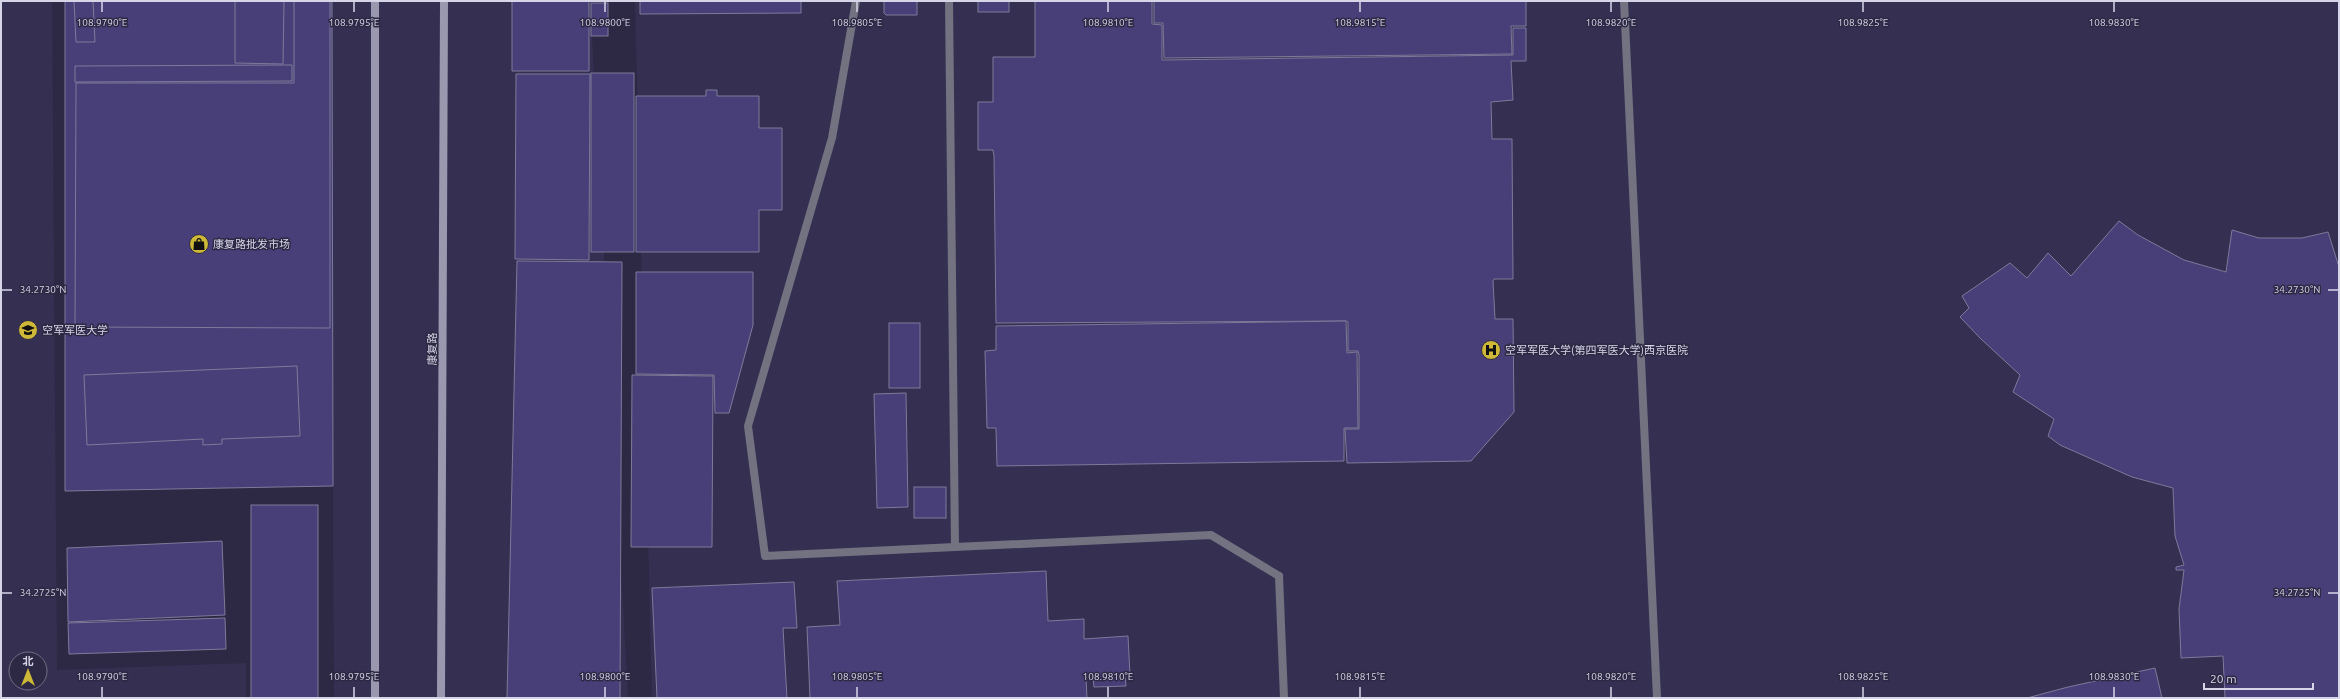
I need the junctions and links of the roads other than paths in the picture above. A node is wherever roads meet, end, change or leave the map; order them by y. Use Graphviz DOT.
graph roads {
  1 [pos="376,1"];
  2 [pos="444,1"];
  3 [pos="856,1"];
  4 [pos="949,1"];
  5 [pos="1624,1"];
  6 [pos="955,547"];
  7 [pos="375,698"];
  8 [pos="441,698"];
  9 [pos="1284,698"];
  10 [pos="1657,698"];
  1 -- 7 [label="main road"];
  2 -- 8 [label="main road, 康复路"];
  3 -- 6 [label="street"];
  4 -- 6 [label="street"];
  5 -- 10 [label="street"];
  6 -- 9 [label="street"];
}
